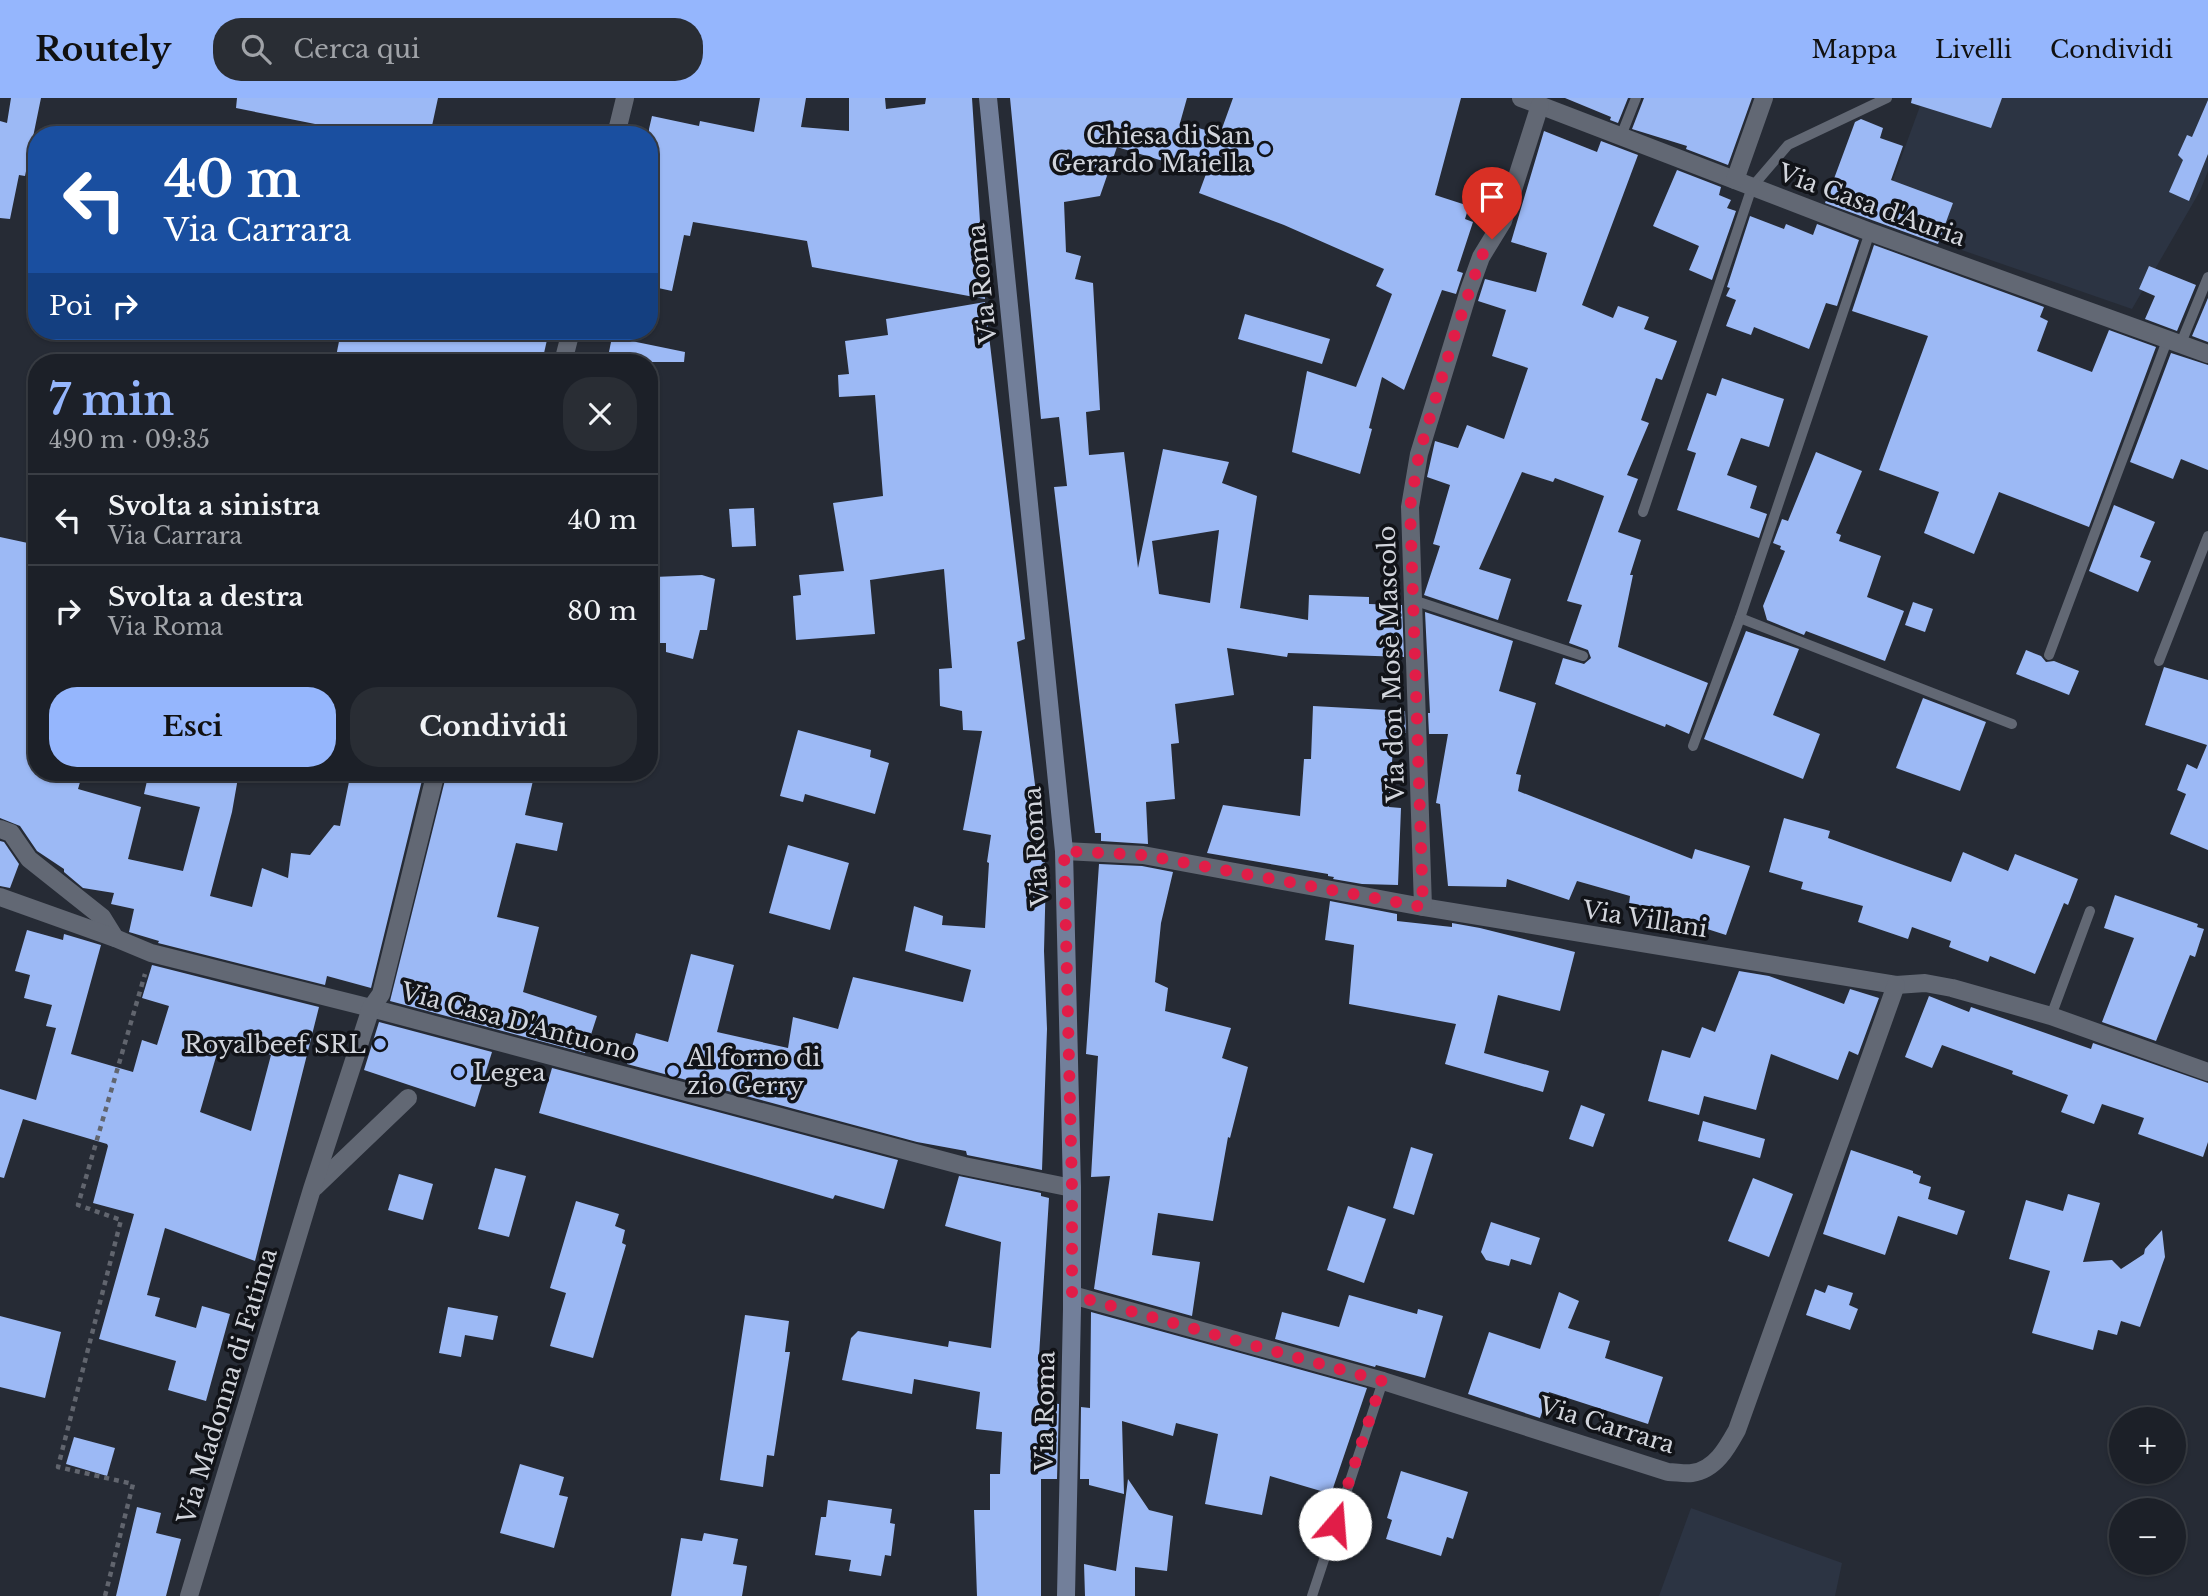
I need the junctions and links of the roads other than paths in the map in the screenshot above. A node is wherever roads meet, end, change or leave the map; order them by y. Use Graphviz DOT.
graph roads {
  1 [pos="625,98"];
  2 [pos="988,98"];
  3 [pos="1521,98"];
  4 [pos="1636,98"];
  5 [pos="1764,98"];
  6 [pos="1887,98"];
  7 [pos="1541,105"];
  8 [pos="618,126"];
  9 [pos="1621,136"];
  10 [pos="1735,180"];
  11 [pos="1752,187"];
  12 [pos="1870,233"];
  13 [pos="2208,277"];
  14 [pos="2175,340"];
  15 [pos="2208,354"];
  16 [pos="1643,512"];
  17 [pos="2208,537"];
  18 [pos="1413,600"];
  19 [pos="1740,618"];
  20 [pos="2049,655"];
  21 [pos="1583,656"];
  22 [pos="2159,661"];
  23 [pos="2012,724"];
  24 [pos="1693,746"];
  25 [pos="434,781"];
  26 [pos="0,829"];
  27 [pos="1064,851"];
  28 [pos="0,897"];
  29 [pos="1423,907"];
  30 [pos="2090,911"];
  31 [pos="115,938"];
  32 [pos="1896,985"];
  33 [pos="371,1008"];
  34 [pos="2051,1016"];
  35 [pos="2208,1072"];
  36 [pos="408,1098"];
  37 [pos="1072,1188"];
  38 [pos="312,1189"];
  39 [pos="1072,1295"];
  40 [pos="1382,1381"];
  41 [pos="189,1596"];
  42 [pos="1066,1596"];
  43 [pos="1312,1596"];
  1 -- 8 [label="street"];
  2 -- 27 [label="main road, Via Roma"];
  3 -- 7 [label="street, Via Casa d'Auria"];
  4 -- 9 [label="lane"];
  5 -- 10 [label="street"];
  6 -- 11 [label="lane"];
  7 -- 9 [label="street, Via Casa d'Auria"];
  7 -- 18 [label="street, Via don Mosè Mascolo"];
  9 -- 10 [label="street, Via Casa d'Auria"];
  10 -- 11 [label="street, Via Casa d'Auria"];
  11 -- 12 [label="street, Via Casa d'Auria"];
  11 -- 16 [label="lane"];
  12 -- 14 [label="street, Via Casa d'Auria"];
  12 -- 19 [label="lane"];
  13 -- 14 [label="lane"];
  14 -- 15 [label="street, Via Casa d'Auria"];
  14 -- 20 [label="lane"];
  17 -- 22 [label="lane"];
  18 -- 21 [label="lane"];
  18 -- 29 [label="street, Via don Mosè Mascolo"];
  19 -- 23 [label="lane"];
  19 -- 24 [label="lane"];
  25 -- 33 [label="street, Via Madonna di Fatima"];
  26 -- 31 [label="street"];
  27 -- 29 [label="street, Via Villani"];
  27 -- 37 [label="main road, Via Roma"];
  28 -- 31 [label="street, Via Casa D'Antuono"];
  29 -- 32 [label="street, Via Villani"];
  30 -- 34 [label="lane"];
  31 -- 33 [label="street, Via Casa D'Antuono"];
  32 -- 34 [label="street, Via Villani"];
  32 -- 40 [label="street, Via Carrara"];
  33 -- 37 [label="street, Via Casa D'Antuono"];
  33 -- 38 [label="street, Via Madonna di Fatima"];
  34 -- 35 [label="street, Via Villani"];
  36 -- 38 [label="street, Via Madonna di Fatima"];
  37 -- 39 [label="main road, Via Roma"];
  38 -- 41 [label="street, Via Madonna di Fatima"];
  39 -- 40 [label="street, Via Carrara"];
  39 -- 42 [label="main road, Via Roma"];
  40 -- 43 [label="lane"];
}
